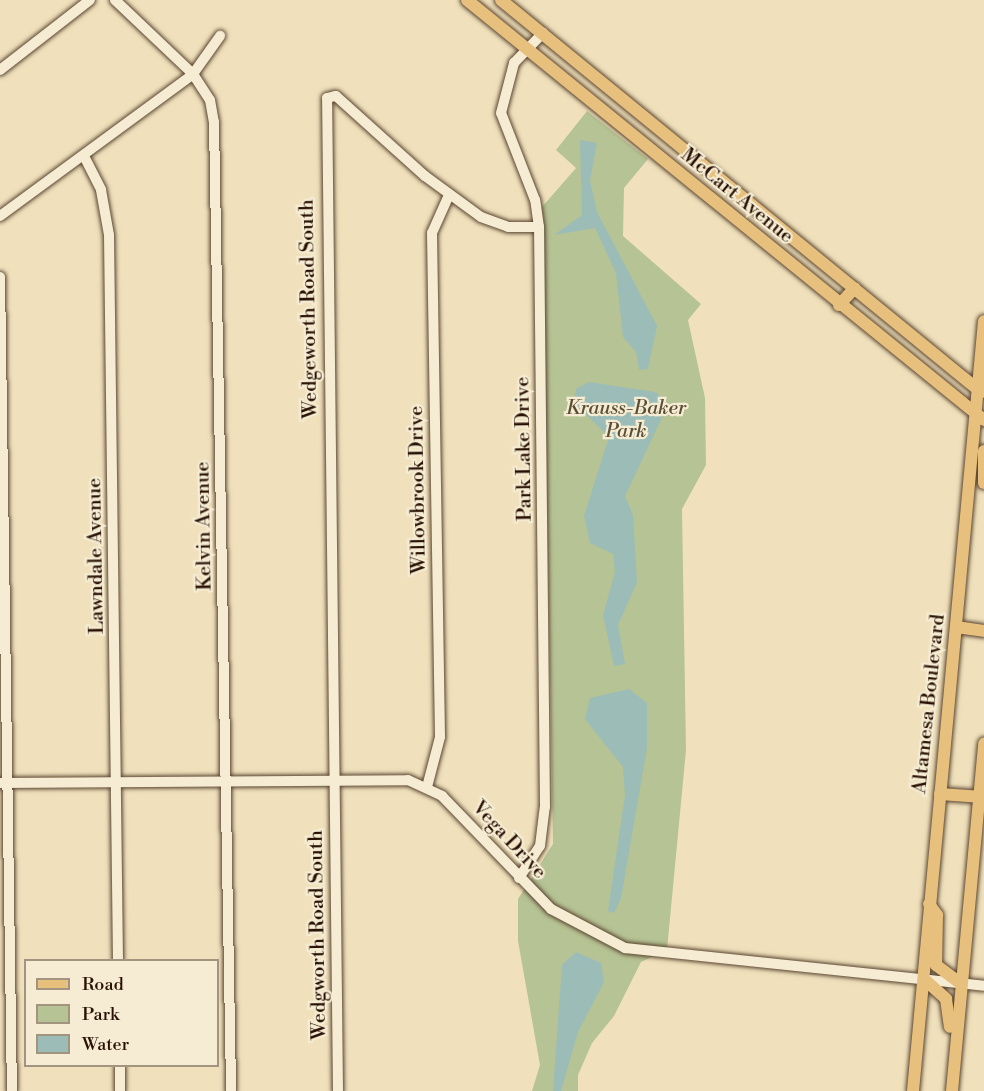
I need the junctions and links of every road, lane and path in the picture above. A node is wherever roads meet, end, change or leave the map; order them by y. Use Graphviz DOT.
graph roads {
  1 [pos="90,0"];
  2 [pos="116,0"];
  3 [pos="467,0"];
  4 [pos="501,0"];
  5 [pos="543,33"];
  6 [pos="220,36"];
  7 [pos="527,49"];
  8 [pos="2,64"];
  9 [pos="193,74"];
  10 [pos="84,156"];
  11 [pos="732,188"];
  12 [pos="449,195"];
  13 [pos="715,203"];
  14 [pos="0,216"];
  15 [pos="539,227"];
  16 [pos="0,277"];
  17 [pos="855,288"];
  18 [pos="839,306"];
  19 [pos="984,321"];
  20 [pos="981,392"];
  21 [pos="1,403"];
  22 [pos="981,418"];
  23 [pos="984,451"];
  24 [pos="984,483"];
  25 [pos="956,627"];
  26 [pos="984,631"];
  27 [pos="984,743"];
  28 [pos="334,779"];
  29 [pos="225,780"];
  30 [pos="116,782"];
  31 [pos="4,783"];
  32 [pos="427,786"];
  33 [pos="939,794"];
  34 [pos="979,797"];
  35 [pos="519,878"];
  36 [pos="929,904"];
  37 [pos="118,959"];
  38 [pos="924,979"];
  39 [pos="961,984"];
  40 [pos="984,987"];
  41 [pos="120,1067"];
  42 [pos="954,1069"];
  43 [pos="12,1091"];
  44 [pos="120,1091"];
  45 [pos="231,1091"];
  46 [pos="338,1091"];
  47 [pos="913,1091"];
  48 [pos="952,1091"];
  1 -- 8 [label="street"];
  2 -- 9 [label="street, Kelvin Avenue"];
  3 -- 7 [label="main road, McCart Avenue"];
  4 -- 5 [label="main road, McCart Avenue"];
  5 -- 7 [label="street, Park Lake Drive"];
  5 -- 11 [label="main road, McCart Avenue"];
  6 -- 9 [label="street"];
  7 -- 13 [label="main road, McCart Avenue"];
  7 -- 15 [label="street, Park Lake Drive"];
  9 -- 10 [label="street"];
  9 -- 29 [label="street, Kelvin Avenue"];
  10 -- 14 [label="street"];
  10 -- 30 [label="street, Lawndale Avenue"];
  11 -- 13 [label="main road"];
  11 -- 17 [label="main road, McCart Avenue"];
  12 -- 15 [label="street, Wedgeworth Road South"];
  12 -- 28 [label="street, Wedgeworth Road South"];
  12 -- 32 [label="street, Willowbrook Drive"];
  13 -- 18 [label="main road, McCart Avenue"];
  15 -- 35 [label="street, Park Lake Drive"];
  16 -- 21 [label="street"];
  17 -- 18 [label="main road"];
  17 -- 20 [label="main road, McCart Avenue"];
  18 -- 22 [label="main road, McCart Avenue"];
  19 -- 20 [label="main road, Altamesa Boulevard"];
  20 -- 22 [label="main road, Altamesa Boulevard"];
  21 -- 31 [label="street"];
  22 -- 25 [label="main road, Altamesa Boulevard"];
  23 -- 24 [label="main road"];
  25 -- 26 [label="main road"];
  25 -- 33 [label="main road, Altamesa Boulevard"];
  27 -- 34 [label="main road"];
  28 -- 29 [label="street, Vega Drive"];
  28 -- 32 [label="street, Vega Drive"];
  28 -- 46 [label="street, Wedgworth Road South"];
  29 -- 30 [label="street, Vega Drive"];
  29 -- 45 [label="street, Kelvin Avenue"];
  30 -- 31 [label="street, Vega Drive"];
  30 -- 37 [label="street, Lawndale Avenue"];
  31 -- 43 [label="street"];
  32 -- 35 [label="street, Vega Drive"];
  33 -- 34 [label="main road"];
  33 -- 36 [label="main road, Altamesa Boulevard"];
  34 -- 39 [label="main road"];
  35 -- 38 [label="street, Vega Drive"];
  36 -- 38 [label="main road, Altamesa Boulevard"];
  36 -- 39 [label="main road"];
  38 -- 39 [label="street, Vega Drive"];
  38 -- 42 [label="main road"];
  38 -- 47 [label="main road, Altamesa Boulevard"];
  39 -- 40 [label="street, Vega Drive"];
  39 -- 42 [label="main road"];
  41 -- 44 [label="street"];
  42 -- 48 [label="main road"];
}
